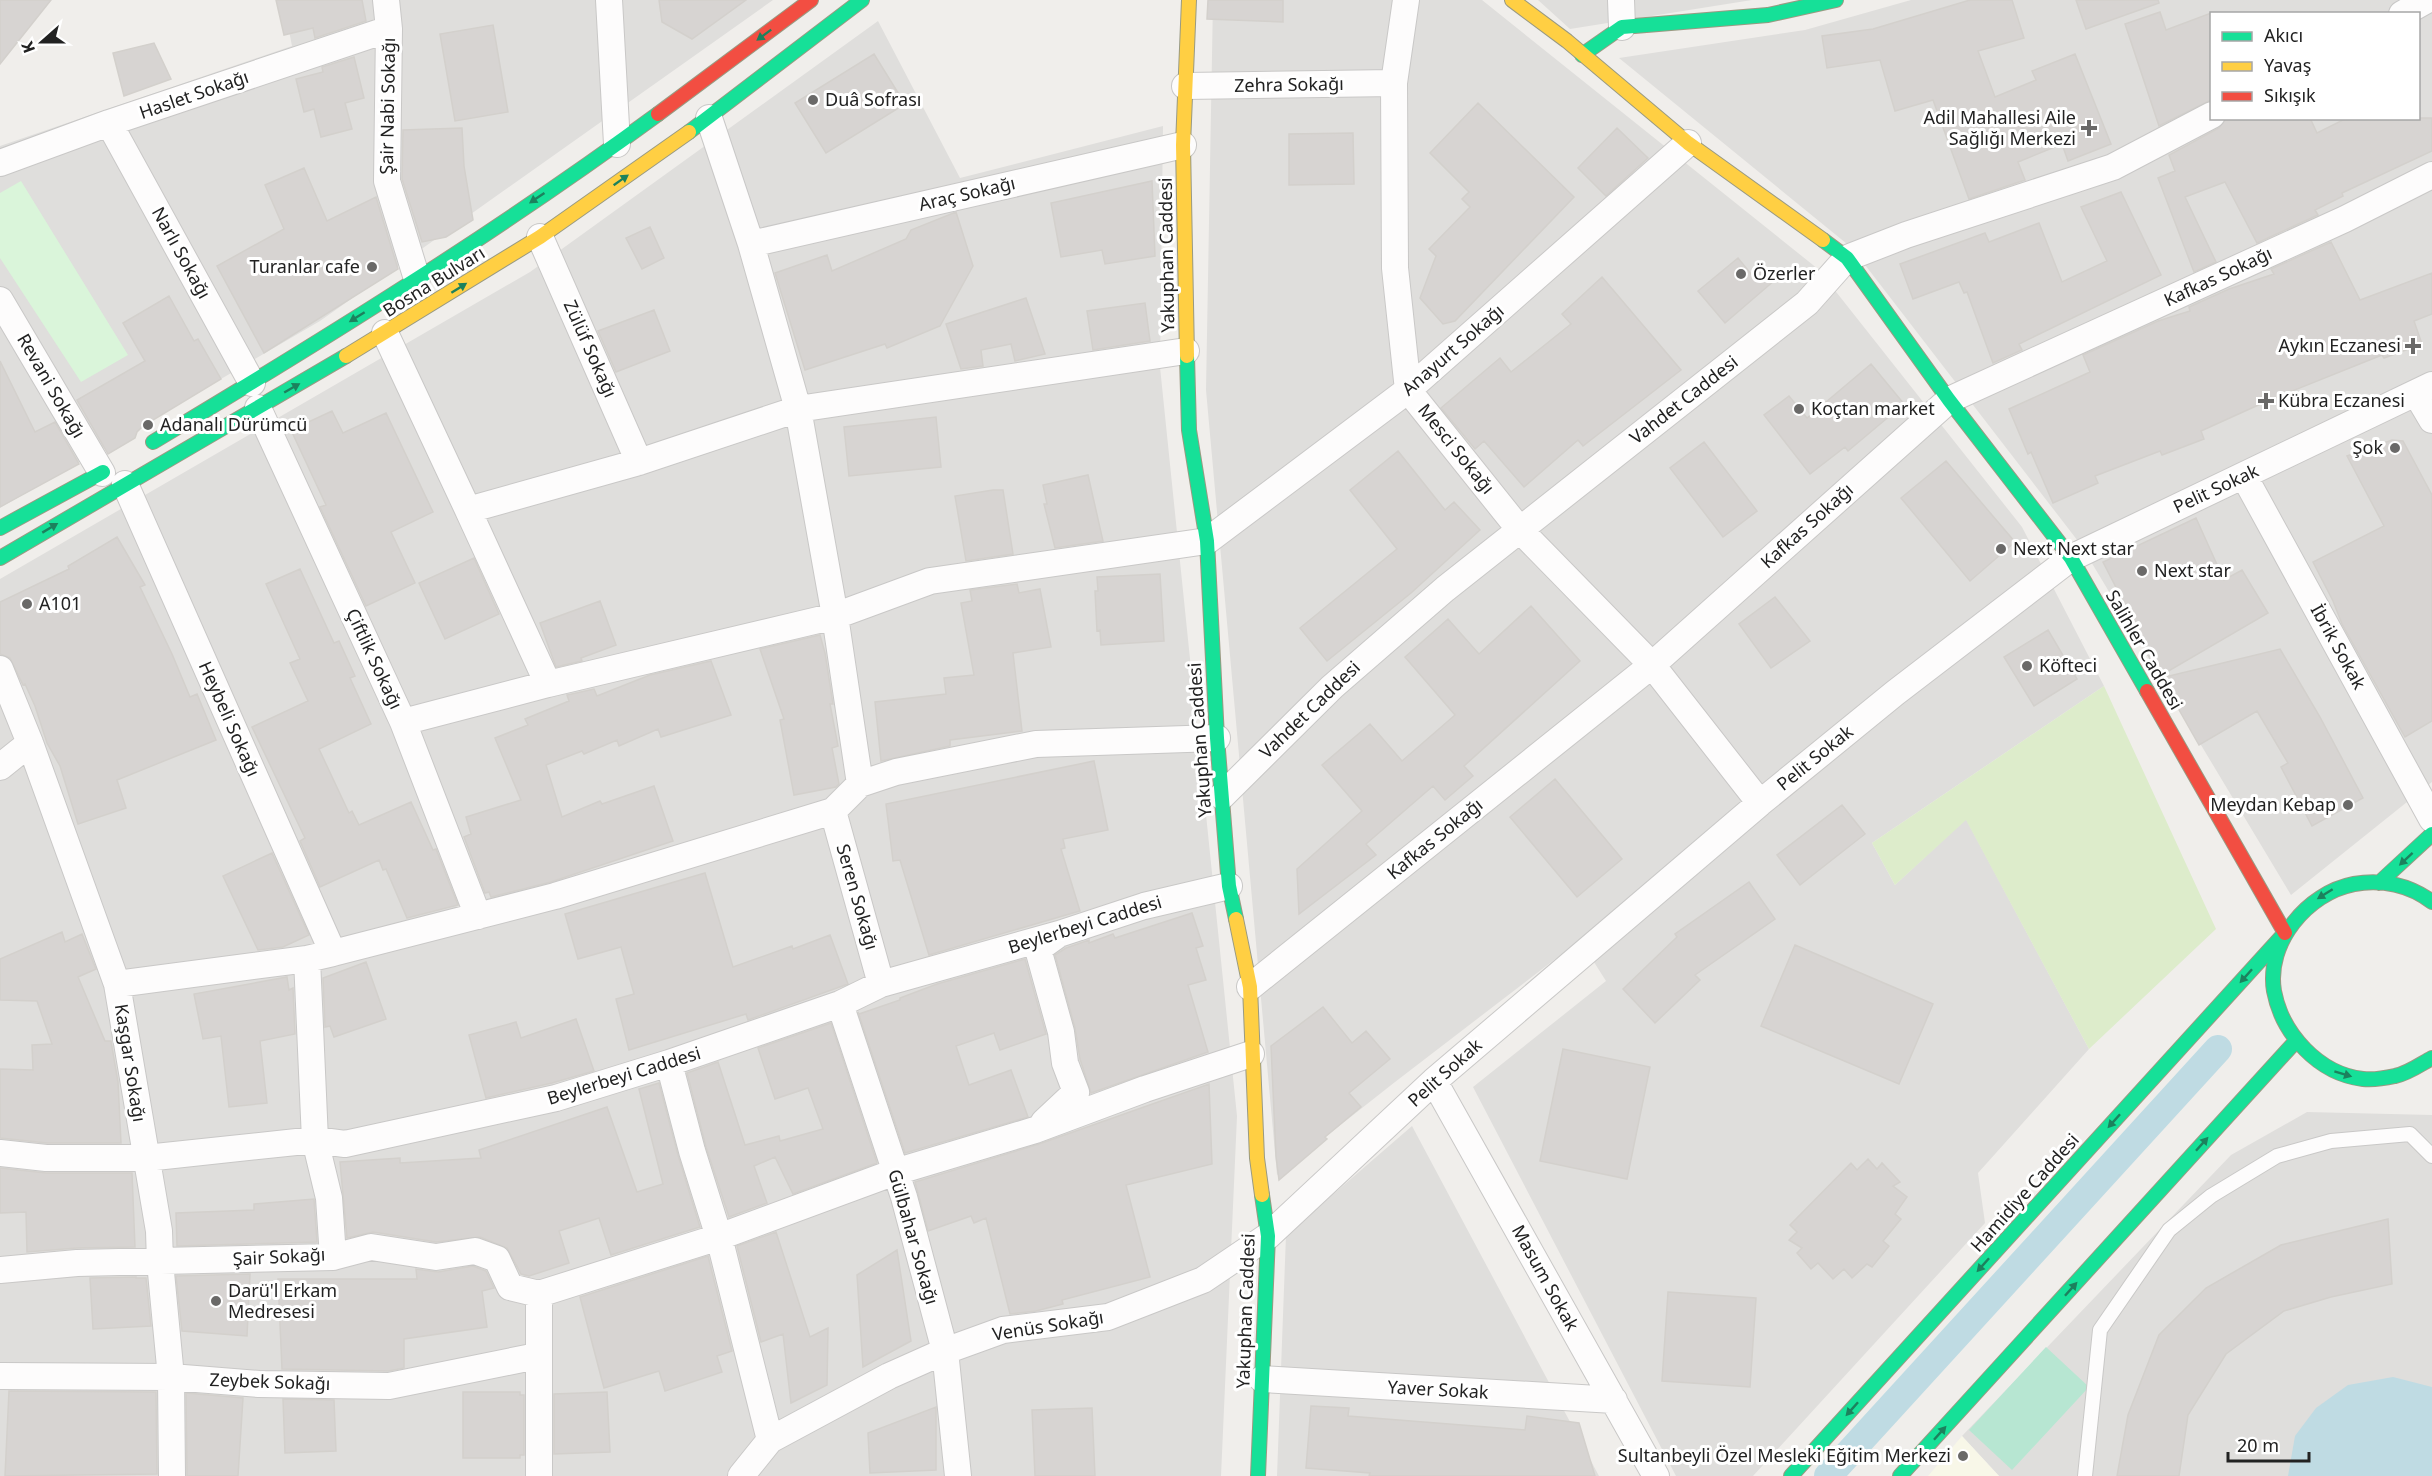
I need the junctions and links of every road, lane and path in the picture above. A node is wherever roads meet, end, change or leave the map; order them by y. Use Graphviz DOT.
graph roads {
  1 [pos="386,0"];
  2 [pos="609,0"];
  3 [pos="810,0"];
  4 [pos="862,0"];
  5 [pos="1189,0"];
  6 [pos="1406,0"];
  7 [pos="1512,0"];
  8 [pos="1621,0"];
  9 [pos="2427,0"];
  10 [pos="1824,1"];
  11 [pos="2406,12"];
  12 [pos="1622,27"];
  13 [pos="389,29"];
  14 [pos="1582,55"];
  15 [pos="1394,83"];
  16 [pos="1185,86"];
  17 [pos="2210,116"];
  18 [pos="709,118"];
  19 [pos="109,123"];
  20 [pos="1688,143"];
  21 [pos="617,144"];
  22 [pos="1183,145"];
  23 [pos="0,163"];
  24 [pos="2432,176"];
  25 [pos="540,237"];
  26 [pos="752,244"];
  27 [pos="1847,258"];
  28 [pos="417,279"];
  29 [pos="0,300"];
  30 [pos="385,333"];
  31 [pos="1186,351"];
  32 [pos="252,383"];
  33 [pos="2424,389"];
  34 [pos="1408,390"];
  35 [pos="1949,400"];
  36 [pos="258,408"];
  37 [pos="798,409"];
  38 [pos="2432,420"];
  39 [pos="142,449"];
  40 [pos="639,462"];
  41 [pos="113,475"];
  42 [pos="2244,476"];
  43 [pos="468,510"];
  44 [pos="0,528"];
  45 [pos="1520,530"];
  46 [pos="1207,541"];
  47 [pos="0,558"];
  48 [pos="2071,558"];
  49 [pos="835,616"];
  50 [pos="1652,665"];
  51 [pos="0,669"];
  52 [pos="548,684"];
  53 [pos="403,722"];
  54 [pos="1217,738"];
  55 [pos="30,743"];
  56 [pos="0,767"];
  57 [pos="860,784"];
  58 [pos="1222,795"];
  59 [pos="1760,803"];
  60 [pos="833,811"];
  61 [pos="2432,819"];
  62 [pos="2432,834"];
  63 [pos="2379,883"];
  64 [pos="1228,886"];
  65 [pos="2432,902"];
  66 [pos="478,916"];
  67 [pos="2285,933"];
  68 [pos="1059,934"];
  69 [pos="333,953"];
  70 [pos="307,959"];
  71 [pos="117,984"];
  72 [pos="881,984"];
  73 [pos="1250,987"];
  74 [pos="840,1004"];
  75 [pos="2295,1042"];
  76 [pos="1251,1054"];
  77 [pos="2432,1058"];
  78 [pos="669,1063"];
  79 [pos="1434,1081"];
  80 [pos="1035,1130"];
  81 [pos="315,1140"];
  82 [pos="0,1153"];
  83 [pos="2432,1156"];
  84 [pos="146,1158"];
  85 [pos="895,1173"];
  86 [pos="1268,1236"];
  87 [pos="719,1238"];
  88 [pos="333,1257"];
  89 [pos="160,1263"];
  90 [pos="0,1270"];
  91 [pos="539,1294"];
  92 [pos="945,1351"];
  93 [pos="537,1356"];
  94 [pos="0,1376"];
  95 [pos="171,1377"];
  96 [pos="1262,1379"];
  97 [pos="1614,1400"];
  98 [pos="770,1440"];
  99 [pos="172,1476"];
  100 [pos="539,1476"];
  101 [pos="741,1476"];
  102 [pos="958,1476"];
  103 [pos="1258,1476"];
  104 [pos="1656,1476"];
  105 [pos="1791,1476"];
  106 [pos="1900,1476"];
  107 [pos="2085,1476"];
  1 -- 13 [label="street, Şair Nabi Sokağı"];
  2 -- 21 [label="street"];
  3 -- 21 [label="street, Bosna Bulvarı, one-way"];
  4 -- 18 [label="street, Bosna Bulvarı"];
  5 -- 16 [label="street, Yakuphan Caddesi"];
  6 -- 15 [label="street, Mesci Sokağı"];
  7 -- 14 [label="street, Salihler Caddesi"];
  8 -- 12 [label="street"];
  9 -- 11 [label="street"];
  10 -- 12 [label="street"];
  12 -- 14 [label="street"];
  13 -- 19 [label="street, Haslet Sokağı"];
  13 -- 28 [label="street, Şair Nabi Sokağı"];
  14 -- 20 [label="street, Salihler Caddesi"];
  15 -- 16 [label="street, Zehra Sokağı"];
  15 -- 34 [label="street, Mesci Sokağı"];
  16 -- 22 [label="street, Yakuphan Caddesi"];
  17 -- 27 [label="street, Vahdet Caddesi"];
  25 -- 18 [label="street, Bosna Bulvarı, one-way"];
  18 -- 26 [label="street"];
  19 -- 23 [label="street, Haslet Sokağı"];
  19 -- 32 [label="street, Narlı Sokağı"];
  20 -- 27 [label="street, Salihler Caddesi"];
  20 -- 34 [label="street, Anayurt Sokağı"];
  21 -- 28 [label="street, Bosna Bulvarı, one-way"];
  22 -- 26 [label="street, Araç Sokağı"];
  22 -- 31 [label="street, Yakuphan Caddesi"];
  24 -- 35 [label="street, Kafkas Sokağı"];
  30 -- 25 [label="street, Bosna Bulvarı, one-way"];
  25 -- 40 [label="street, Zülüf Sokağı"];
  26 -- 37 [label="street"];
  27 -- 35 [label="street, Salihler Caddesi"];
  27 -- 45 [label="street, Vahdet Caddesi"];
  28 -- 32 [label="street, Bosna Bulvarı, one-way"];
  29 -- 41 [label="street, Revani Sokağı"];
  36 -- 30 [label="street, Bosna Bulvarı, one-way"];
  30 -- 43 [label="street"];
  31 -- 37 [label="street"];
  31 -- 46 [label="street, Yakuphan Caddesi"];
  32 -- 39 [label="street, Bosna Bulvarı"];
  33 -- 38 [label="street"];
  33 -- 42 [label="street, Pelit Sokak"];
  34 -- 45 [label="street, Mesci Sokağı"];
  34 -- 46 [label="street, Anayurt Sokağı"];
  35 -- 48 [label="street, Salihler Caddesi"];
  35 -- 50 [label="street, Kafkas Sokağı"];
  36 -- 41 [label="street, Bosna Bulvarı"];
  36 -- 53 [label="street, Çiftlik Sokağı"];
  37 -- 40 [label="street"];
  37 -- 49 [label="street"];
  40 -- 43 [label="street"];
  41 -- 44 [label="street, Bosna Bulvarı"];
  47 -- 41 [label="street, Bosna Bulvarı, one-way"];
  41 -- 69 [label="street, Heybeli Sokağı"];
  42 -- 48 [label="street, Pelit Sokak"];
  42 -- 61 [label="street, İbrik Sokak"];
  43 -- 52 [label="street"];
  45 -- 50 [label="street, Mesci Sokağı"];
  45 -- 58 [label="street, Vahdet Caddesi"];
  46 -- 49 [label="street"];
  46 -- 54 [label="street, Yakuphan Caddesi"];
  48 -- 59 [label="street, Pelit Sokak"];
  48 -- 67 [label="street, Salihler Caddesi"];
  49 -- 52 [label="street"];
  49 -- 57 [label="street"];
  50 -- 59 [label="street, Mesci Sokağı"];
  50 -- 73 [label="street, Kafkas Sokağı"];
  51 -- 55 [label="street, Kaşgar Sokağı"];
  52 -- 53 [label="street"];
  53 -- 66 [label="street, Çiftlik Sokağı"];
  54 -- 57 [label="street"];
  54 -- 58 [label="street, Yakuphan Caddesi"];
  55 -- 56 [label="street"];
  55 -- 71 [label="street, Kaşgar Sokağı"];
  57 -- 60 [label="street"];
  58 -- 64 [label="street, Yakuphan Caddesi"];
  59 -- 79 [label="street, Pelit Sokak"];
  60 -- 66 [label="street"];
  60 -- 72 [label="street, Seren Sokağı"];
  62 -- 63 [label="street, one-way"];
  63 -- 65 [label="street"];
  63 -- 67 [label="street, one-way"];
  64 -- 68 [label="street, Beylerbeyi Caddesi"];
  64 -- 73 [label="street, Yakuphan Caddesi"];
  66 -- 69 [label="street"];
  67 -- 75 [label="street"];
  67 -- 105 [label="street, Hamidiye Caddesi, one-way"];
  68 -- 72 [label="street, Beylerbeyi Caddesi"];
  68 -- 80 [label="street"];
  69 -- 70 [label="street"];
  70 -- 71 [label="street"];
  70 -- 81 [label="street, Şair Sokağı"];
  71 -- 84 [label="street, Kaşgar Sokağı"];
  72 -- 74 [label="street, Beylerbeyi Caddesi"];
  73 -- 76 [label="street, Yakuphan Caddesi"];
  74 -- 78 [label="street, Beylerbeyi Caddesi"];
  74 -- 85 [label="street, Gülbahar Sokağı"];
  75 -- 77 [label="street, one-way"];
  106 -- 75 [label="street, one-way"];
  76 -- 80 [label="street"];
  76 -- 86 [label="street, Yakuphan Caddesi"];
  78 -- 81 [label="street, Beylerbeyi Caddesi"];
  78 -- 87 [label="street"];
  79 -- 86 [label="street, Pelit Sokak"];
  79 -- 97 [label="street, Masum Sokak"];
  80 -- 85 [label="street"];
  81 -- 84 [label="street, Beylerbeyi Caddesi"];
  81 -- 88 [label="street, Şair Sokağı"];
  82 -- 84 [label="street, Beylerbeyi Caddesi"];
  83 -- 107 [label="lane"];
  84 -- 89 [label="street, Kaşgar Sokağı"];
  85 -- 87 [label="street"];
  85 -- 92 [label="street, Gülbahar Sokağı"];
  86 -- 92 [label="street, Venüs Sokağı"];
  86 -- 96 [label="street, Yakuphan Caddesi"];
  87 -- 91 [label="street"];
  87 -- 98 [label="street"];
  88 -- 89 [label="street, Şair Sokağı"];
  88 -- 91 [label="street"];
  89 -- 90 [label="street, Şair Sokağı"];
  89 -- 95 [label="street, Kaşgar Sokağı"];
  91 -- 93 [label="street"];
  92 -- 98 [label="street, Venüs Sokağı"];
  92 -- 102 [label="street, Gülbahar Sokağı"];
  93 -- 95 [label="street, Zeybek Sokağı"];
  93 -- 100 [label="street"];
  94 -- 95 [label="street, Zeybek Sokağı"];
  95 -- 99 [label="street, Kaşgar Sokağı"];
  96 -- 97 [label="street, Yaver Sokak"];
  96 -- 103 [label="street, Yakuphan Caddesi"];
  97 -- 104 [label="street, Masum Sokak"];
  98 -- 101 [label="street, Venüs Sokağı"];
}
